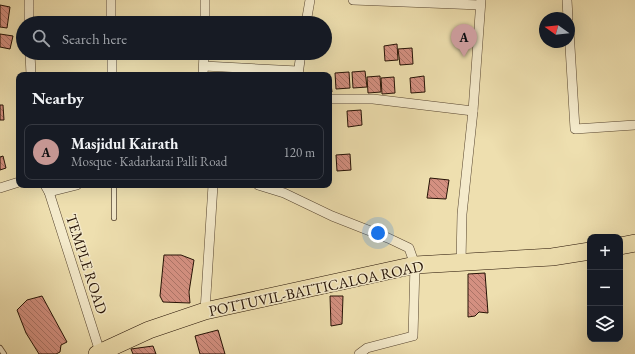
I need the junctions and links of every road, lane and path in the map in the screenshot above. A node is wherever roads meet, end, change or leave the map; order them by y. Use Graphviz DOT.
graph roads {
  1 [pos="29,0"];
  2 [pos="111,0"];
  3 [pos="205,0"];
  4 [pos="310,0"];
  5 [pos="353,0"];
  6 [pos="567,0"];
  7 [pos="480,3"];
  8 [pos="568,12"];
  9 [pos="29,16"];
  10 [pos="111,16"];
  11 [pos="205,16"];
  12 [pos="307,16"];
  13 [pos="570,48"];
  14 [pos="30,60"];
  15 [pos="112,60"];
  16 [pos="204,60"];
  17 [pos="300,60"];
  18 [pos="204,71"];
  19 [pos="31,72"];
  20 [pos="112,72"];
  21 [pos="251,72"];
  22 [pos="298,72"];
  23 [pos="332,99"];
  24 [pos="473,111"];
  25 [pos="635,125"];
  26 [pos="16,183"];
  27 [pos="0,188"];
  28 [pos="47,188"];
  29 [pos="114,188"];
  30 [pos="213,188"];
  31 [pos="284,189"];
  32 [pos="114,218"];
  33 [pos="635,243"];
  34 [pos="623,245"];
  35 [pos="587,251"];
  36 [pos="461,262"];
  37 [pos="415,265"];
  38 [pos="204,311"];
  39 [pos="0,348"];
  40 [pos="99,353"];
  41 [pos="4,354"];
  42 [pos="359,354"];
  1 -- 9 [label="street"];
  2 -- 10 [label="street"];
  3 -- 11 [label="street"];
  4 -- 12 [label="street"];
  5 -- 7 [label="street"];
  6 -- 8 [label="street"];
  7 -- 24 [label="street"];
  13 -- 25 [label="street"];
  14 -- 19 [label="street"];
  15 -- 20 [label="street"];
  16 -- 18 [label="street"];
  17 -- 22 [label="street"];
  18 -- 21 [label="street"];
  23 -- 24 [label="street"];
  24 -- 36 [label="street"];
  26 -- 27 [label="street"];
  28 -- 40 [label="street, TEMPLE ROAD"];
  29 -- 32 [label="lane"];
  30 -- 38 [label="street"];
  31 -- 37 [label="street"];
  33 -- 34 [label="highway"];
  35 -- 36 [label="highway, POTTUVIL-BATTICALOA ROAD"];
  36 -- 37 [label="highway, POTTUVIL-BATTICALOA ROAD"];
  37 -- 38 [label="highway, POTTUVIL-BATTICALOA ROAD"];
  37 -- 42 [label="street"];
  38 -- 40 [label="highway, POTTUVIL-BATTICALOA ROAD"];
  39 -- 41 [label="lane"];
}
